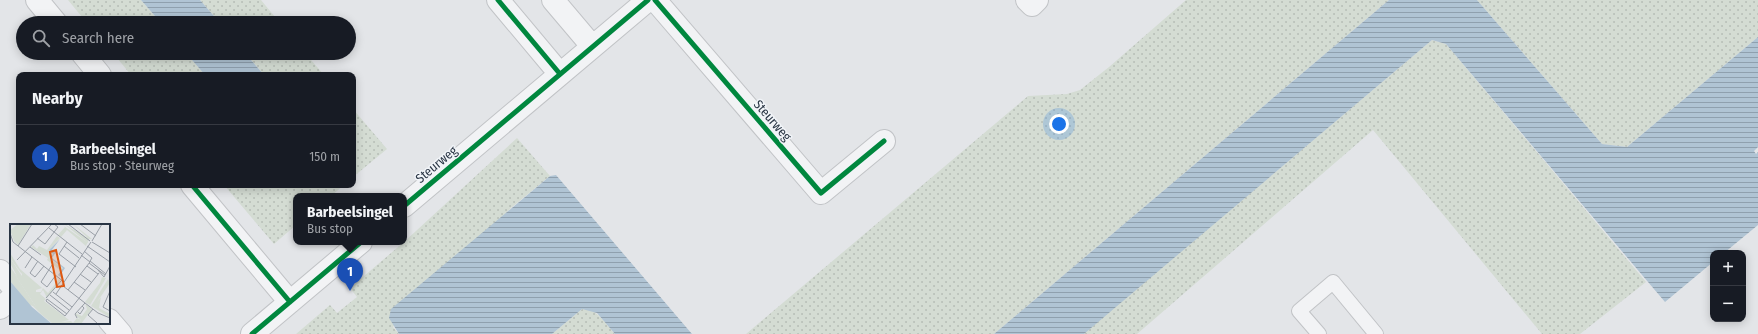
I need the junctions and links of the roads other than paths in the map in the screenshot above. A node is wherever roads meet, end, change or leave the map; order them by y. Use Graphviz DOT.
graph roads {
  1 [pos="37,0"];
  2 [pos="498,0"];
  3 [pos="553,0"];
  4 [pos="648,0"];
  5 [pos="655,0"];
  6 [pos="1028,0"];
  7 [pos="1037,0"];
  8 [pos="50,16"];
  9 [pos="592,46"];
  10 [pos="88,60"];
  11 [pos="98,72"];
  12 [pos="560,74"];
  13 [pos="884,141"];
  14 [pos="195,188"];
  15 [pos="407,203"];
  16 [pos="357,245"];
  17 [pos="0,271"];
  18 [pos="10,283"];
  19 [pos="10,299"];
  20 [pos="290,302"];
  21 [pos="0,308"];
  22 [pos="110,321"];
  23 [pos="121,334"];
  24 [pos="252,334"];
  25 [pos="1319,334"];
  26 [pos="1376,334"];
  1 -- 8 [label="street"];
  2 -- 12 [label="street"];
  3 -- 9 [label="street"];
  4 -- 9 [label="street, Steurweg"];
  5 -- 13 [label="street, Steurweg"];
  6 -- 7 [label="street"];
  9 -- 12 [label="street, Steurweg"];
  10 -- 11 [label="street"];
  12 -- 15 [label="street, Steurweg"];
  14 -- 20 [label="street"];
  16 -- 20 [label="street"];
  17 -- 18 [label="street"];
  19 -- 21 [label="street"];
  20 -- 24 [label="street"];
  22 -- 23 [label="street"];
  25 -- 26 [label="lane"];
}
